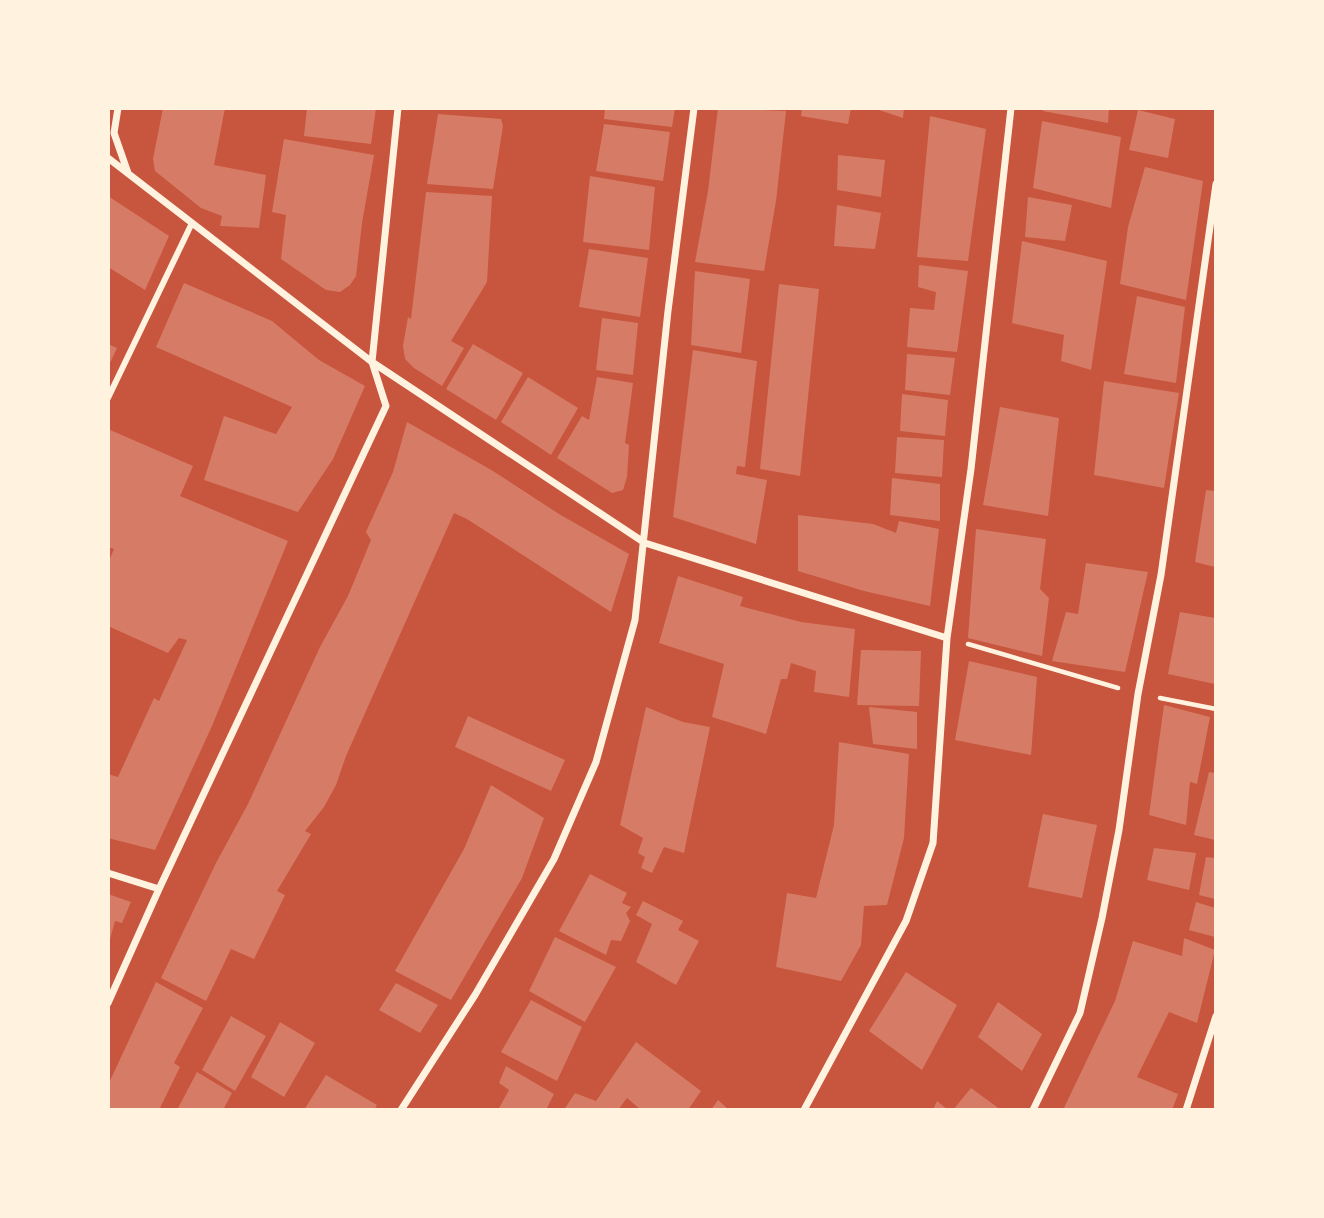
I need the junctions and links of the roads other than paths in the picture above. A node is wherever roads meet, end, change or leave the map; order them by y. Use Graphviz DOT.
graph roads {
  1 [pos="118,108"];
  2 [pos="398,108"];
  3 [pos="694,108"];
  4 [pos="1011,108"];
  5 [pos="108,158"];
  6 [pos="128,174"];
  7 [pos="1216,184"];
  8 [pos="192,223"];
  9 [pos="372,362"];
  10 [pos="108,398"];
  11 [pos="645,543"];
  12 [pos="947,638"];
  13 [pos="108,873"];
  14 [pos="159,889"];
  15 [pos="108,1003"];
  16 [pos="1216,1016"];
  17 [pos="401,1110"];
  18 [pos="804,1110"];
  19 [pos="1034,1110"];
  20 [pos="1186,1110"];
  1 -- 6 [label="street"];
  2 -- 9 [label="street"];
  3 -- 11 [label="street"];
  4 -- 12 [label="street"];
  5 -- 6 [label="street"];
  6 -- 8 [label="street"];
  7 -- 19 [label="street"];
  8 -- 9 [label="street"];
  8 -- 10 [label="street"];
  9 -- 11 [label="street"];
  9 -- 14 [label="street"];
  11 -- 12 [label="street"];
  11 -- 17 [label="street"];
  12 -- 18 [label="street"];
  13 -- 14 [label="street"];
  14 -- 15 [label="street"];
  16 -- 20 [label="street"];
}
